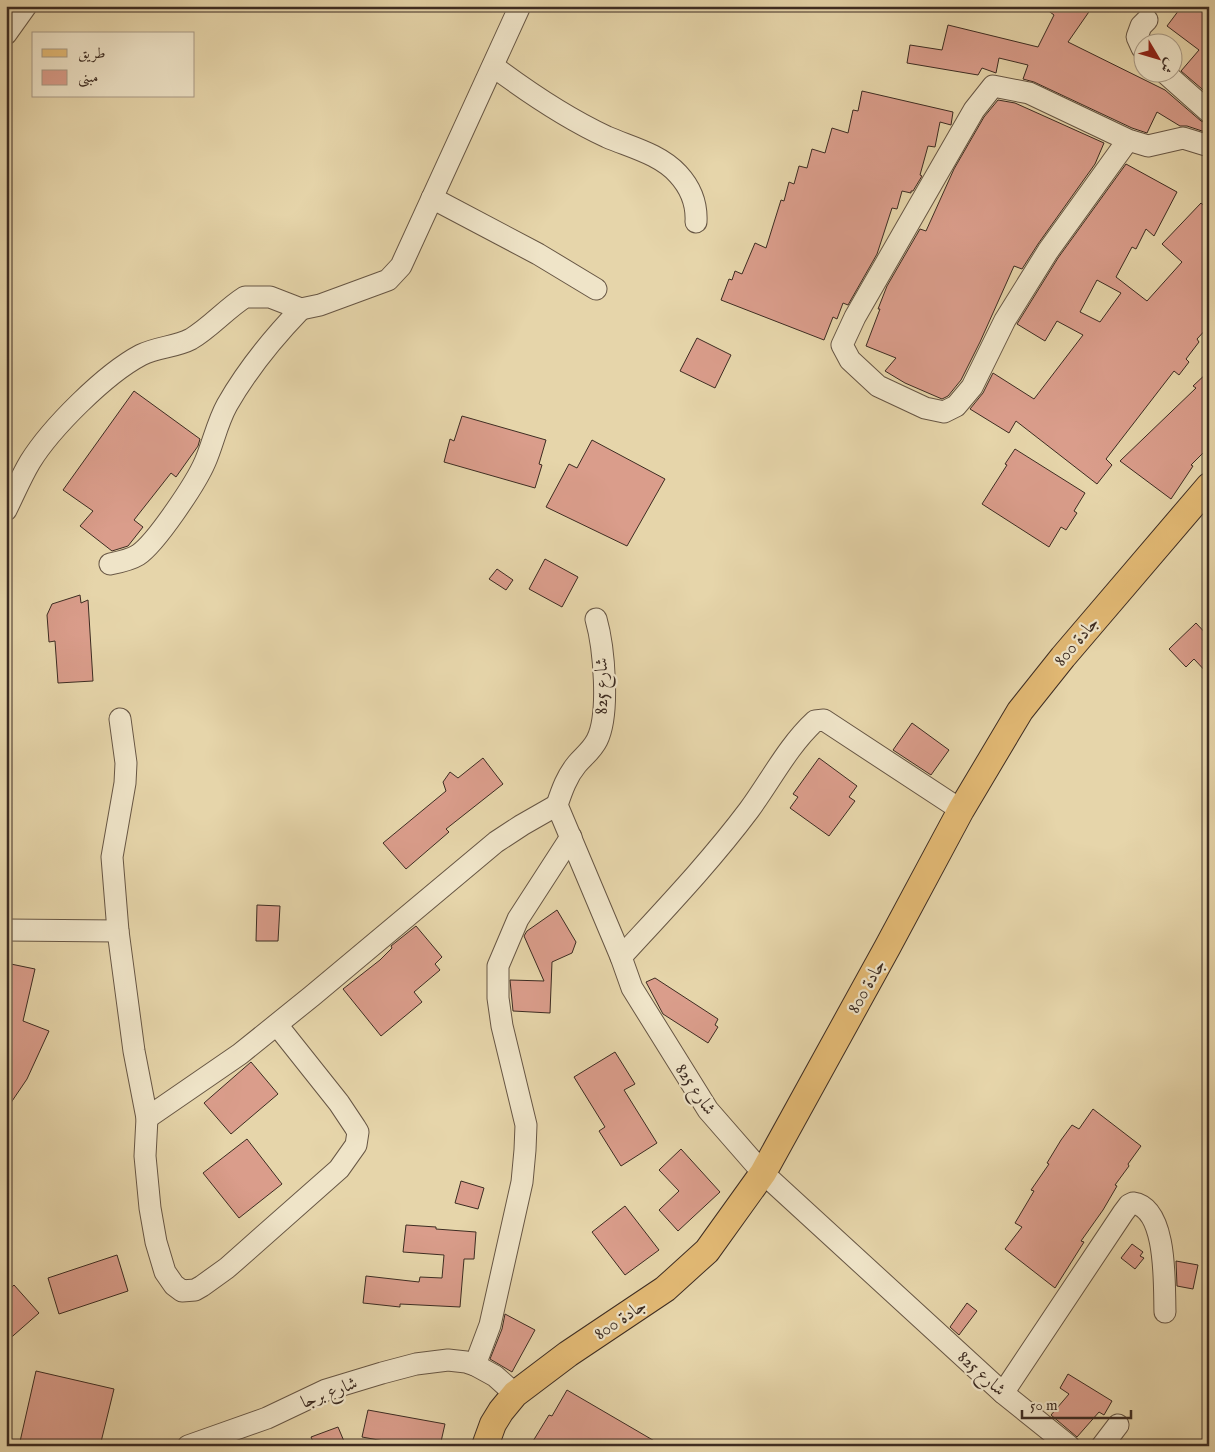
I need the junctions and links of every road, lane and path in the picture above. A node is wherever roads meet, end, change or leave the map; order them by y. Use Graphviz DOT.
graph roads {
  1 [pos="26,6"];
  2 [pos="520,6"];
  3 [pos="1147,20"];
  4 [pos="1139,32"];
  5 [pos="6,34"];
  6 [pos="494,66"];
  7 [pos="1175,82"];
  8 [pos="1209,112"];
  9 [pos="1128,140"];
  10 [pos="1209,146"];
  11 [pos="432,198"];
  12 [pos="696,222"];
  13 [pos="596,289"];
  14 [pos="301,309"];
  15 [pos="1209,486"];
  16 [pos="6,510"];
  17 [pos="110,564"];
  18 [pos="596,619"];
  19 [pos="120,719"];
  20 [pos="557,805"];
  21 [pos="960,810"];
  22 [pos="571,837"];
  23 [pos="6,930"];
  24 [pos="118,931"];
  25 [pos="621,957"];
  26 [pos="277,1025"];
  27 [pos="146,1118"];
  28 [pos="763,1173"];
  29 [pos="1165,1312"];
  30 [pos="475,1366"];
  31 [pos="1003,1393"];
  32 [pos="515,1394"];
  33 [pos="1118,1425"];
  34 [pos="214,1441"];
  35 [pos="188,1446"];
  36 [pos="485,1446"];
  37 [pos="1069,1446"];
  38 [pos="1102,1446"];
  1 -- 5 [label="street"];
  2 -- 6 [label="street"];
  3 -- 4 [label="street"];
  6 -- 11 [label="street"];
  6 -- 12 [label="street"];
  7 -- 8 [label="street"];
  9 -- 9 [label="street"];
  9 -- 10 [label="street"];
  11 -- 13 [label="street"];
  11 -- 14 [label="street"];
  14 -- 16 [label="street"];
  14 -- 17 [label="street"];
  15 -- 21 [label="main road, جادة 800"];
  18 -- 20 [label="street, شارع 825"];
  19 -- 24 [label="street"];
  20 -- 22 [label="street, شارع 825"];
  20 -- 26 [label="street"];
  21 -- 25 [label="street"];
  21 -- 28 [label="main road, جادة 800"];
  22 -- 25 [label="street, شارع 825"];
  22 -- 30 [label="street"];
  23 -- 24 [label="street"];
  24 -- 27 [label="street"];
  25 -- 28 [label="street, شارع 825"];
  26 -- 27 [label="street"];
  26 -- 27 [label="street"];
  28 -- 31 [label="street, شارع 825"];
  28 -- 32 [label="main road, جادة 800"];
  29 -- 31 [label="street"];
  30 -- 32 [label="street, شارع برجا"];
  30 -- 34 [label="street, شارع برجا"];
  31 -- 37 [label="street, شارع 825"];
  32 -- 36 [label="main road, جادة 800"];
  33 -- 38 [label="street"];
  34 -- 35 [label="street, شارع برجا"];
}
